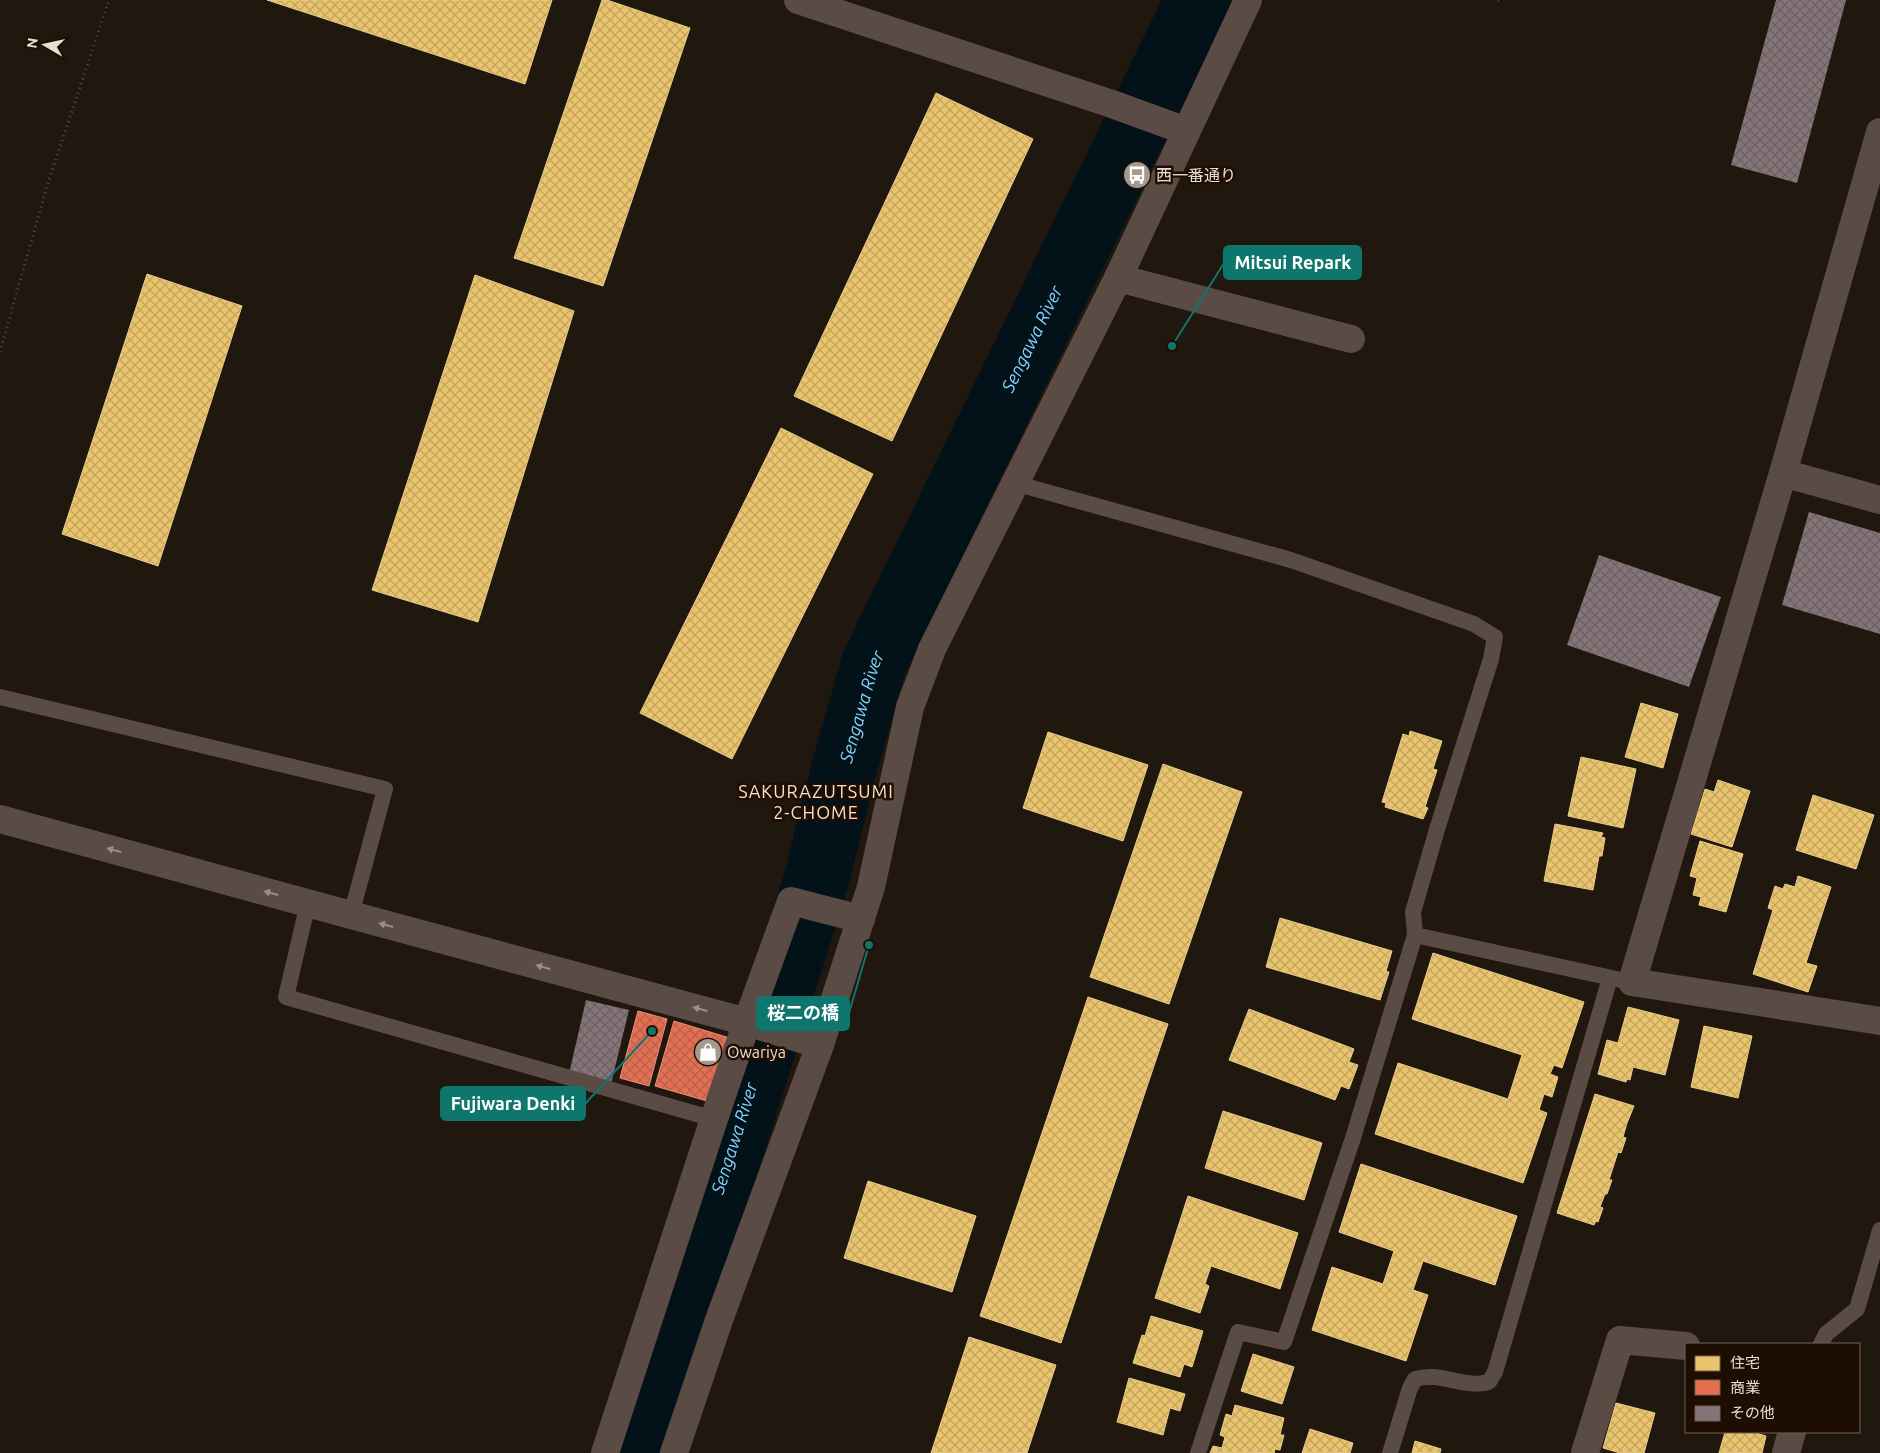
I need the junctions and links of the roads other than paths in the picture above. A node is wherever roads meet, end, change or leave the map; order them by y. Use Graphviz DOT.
graph roads {
  1 [pos="798,0"];
  2 [pos="1248,0"];
  3 [pos="1186,131"];
  4 [pos="1880,132"];
  5 [pos="1118,278"];
  6 [pos="1351,340"];
  7 [pos="1783,473"];
  8 [pos="1014,483"];
  9 [pos="1880,500"];
  10 [pos="0,697"];
  11 [pos="0,818"];
  12 [pos="308,903"];
  13 [pos="351,916"];
  14 [pos="861,920"];
  15 [pos="1415,935"];
  16 [pos="1621,980"];
  17 [pos="1880,1021"];
  18 [pos="747,1022"];
  19 [pos="820,1044"];
  20 [pos="714,1119"];
  21 [pos="1880,1230"];
  22 [pos="1822,1343"];
  23 [pos="1685,1346"];
  24 [pos="1792,1433"];
  25 [pos="605,1453"];
  26 [pos="674,1453"];
  27 [pos="1198,1453"];
  28 [pos="1390,1453"];
  29 [pos="1585,1453"];
  30 [pos="1786,1453"];
  1 -- 3 [label="street"];
  2 -- 3 [label="street"];
  3 -- 5 [label="street"];
  4 -- 7 [label="street"];
  5 -- 6 [label="street"];
  5 -- 8 [label="street"];
  7 -- 9 [label="street"];
  7 -- 16 [label="street"];
  8 -- 14 [label="street"];
  8 -- 15 [label="lane"];
  10 -- 13 [label="lane"];
  12 -- 11 [label="street, one-way"];
  12 -- 13 [label="street"];
  12 -- 20 [label="lane"];
  18 -- 13 [label="street, one-way"];
  14 -- 18 [label="street"];
  14 -- 19 [label="street"];
  15 -- 16 [label="lane"];
  15 -- 27 [label="lane"];
  16 -- 17 [label="street"];
  16 -- 28 [label="lane"];
  18 -- 19 [label="street"];
  18 -- 20 [label="street"];
  19 -- 26 [label="street"];
  20 -- 25 [label="street"];
  21 -- 22 [label="lane"];
  23 -- 29 [label="street"];
  24 -- 30 [label="street"];
}
